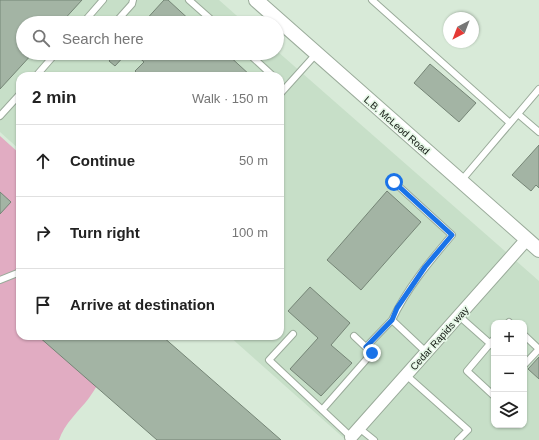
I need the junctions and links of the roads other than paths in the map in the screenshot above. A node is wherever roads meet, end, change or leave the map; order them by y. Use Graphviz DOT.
graph roads {
  1 [pos="103,0"];
  2 [pos="133,0"];
  3 [pos="189,0"];
  4 [pos="256,0"];
  5 [pos="375,1"];
  6 [pos="89,16"];
  7 [pos="121,16"];
  8 [pos="207,16"];
  9 [pos="274,16"];
  10 [pos="284,25"];
  11 [pos="316,54"];
  12 [pos="50,60"];
  13 [pos="256,60"];
  14 [pos="39,72"];
  15 [pos="269,72"];
  16 [pos="286,87"];
  17 [pos="284,89"];
  18 [pos="539,90"];
  19 [pos="16,98"];
  20 [pos="518,114"];
  21 [pos="0,116"];
  22 [pos="510,124"];
  23 [pos="539,132"];
  24 [pos="461,181"];
  25 [pos="394,182"];
  26 [pos="527,239"];
  27 [pos="539,250"];
  28 [pos="16,274"];
  29 [pos="0,280"];
  30 [pos="459,316"];
  31 [pos="392,320"];
  32 [pos="293,334"];
  33 [pos="354,336"];
  34 [pos="527,338"];
  35 [pos="491,341"];
  36 [pos="491,345"];
  37 [pos="366,347"];
  38 [pos="426,352"];
  39 [pos="527,362"];
  40 [pos="406,375"];
  41 [pos="491,393"];
  42 [pos="322,410"];
  43 [pos="359,428"];
  44 [pos="350,437"];
  45 [pos="374,440"];
  46 [pos="458,440"];
  1 -- 6 [label="lane"];
  2 -- 7 [label="lane"];
  3 -- 8 [label="lane"];
  4 -- 9 [label="street, L.B. McLeod Road"];
  5 -- 22 [label="lane"];
  10 -- 11 [label="street, L.B. McLeod Road"];
  11 -- 16 [label="lane"];
  11 -- 24 [label="street, L.B. McLeod Road"];
  12 -- 14 [label="lane"];
  13 -- 15 [label="lane"];
  16 -- 17 [label="lane"];
  18 -- 20 [label="lane"];
  19 -- 21 [label="lane"];
  20 -- 22 [label="lane"];
  20 -- 23 [label="lane"];
  22 -- 24 [label="lane"];
  24 -- 26 [label="street, L.B. McLeod Road"];
  25 -- 31 [label="lane"];
  26 -- 27 [label="street, L.B. McLeod Road"];
  26 -- 30 [label="street, Cedar Rapids way"];
  28 -- 29 [label="lane"];
  30 -- 35 [label="lane"];
  30 -- 38 [label="street, Cedar Rapids way"];
  31 -- 37 [label="lane"];
  31 -- 38 [label="lane"];
  32 -- 42 [label="lane"];
  33 -- 37 [label="lane"];
  34 -- 39 [label="lane"];
  36 -- 41 [label="lane"];
  37 -- 42 [label="lane"];
  38 -- 40 [label="street, Cedar Rapids way"];
  40 -- 43 [label="street, Cedar Rapids way"];
  40 -- 46 [label="lane"];
  42 -- 44 [label="lane"];
  43 -- 44 [label="street, Cedar Rapids way"];
  43 -- 45 [label="lane"];
}
